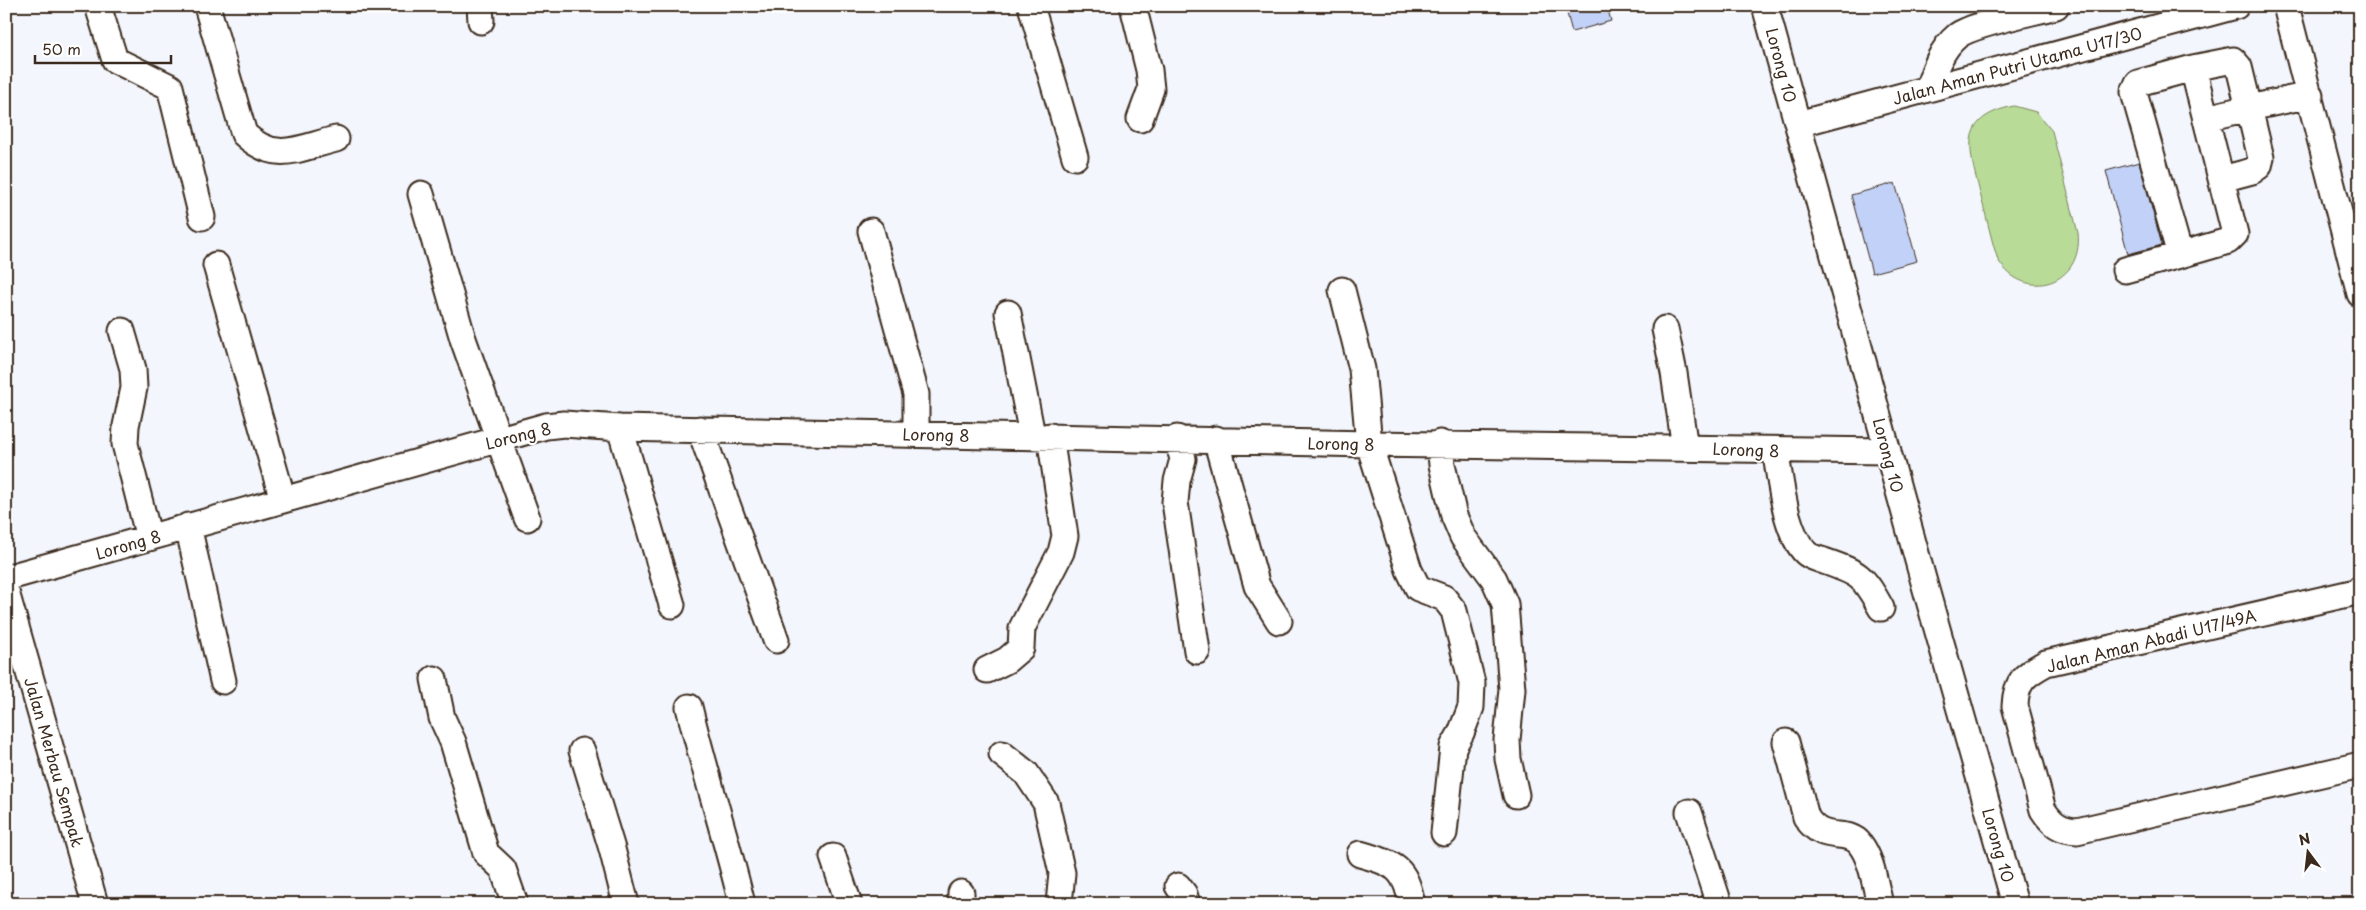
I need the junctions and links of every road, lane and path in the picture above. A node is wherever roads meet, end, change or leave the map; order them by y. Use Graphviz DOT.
graph roads {
  1 [pos="98,6"];
  2 [pos="207,6"];
  3 [pos="1032,6"];
  4 [pos="1133,6"];
  5 [pos="1766,6"];
  6 [pos="2056,6"];
  7 [pos="2236,6"];
  8 [pos="2286,6"];
  9 [pos="2186,12"];
  10 [pos="2193,68"];
  11 [pos="1928,89"];
  12 [pos="2310,95"];
  13 [pos="2249,108"];
  14 [pos="2206,118"];
  15 [pos="1140,119"];
  16 [pos="1798,124"];
  17 [pos="336,139"];
  18 [pos="1074,157"];
  19 [pos="2222,179"];
  20 [pos="421,194"];
  21 [pos="202,217"];
  22 [pos="871,231"];
  23 [pos="2180,255"];
  24 [pos="216,265"];
  25 [pos="2125,270"];
  26 [pos="1342,290"];
  27 [pos="2360,294"];
  28 [pos="1008,313"];
  29 [pos="1665,329"];
  30 [pos="122,331"];
  31 [pos="620,428"];
  32 [pos="700,430"];
  33 [pos="916,433"];
  34 [pos="1041,436"];
  35 [pos="1177,438"];
  36 [pos="1216,439"];
  37 [pos="499,440"];
  38 [pos="1440,443"];
  39 [pos="1369,444"];
  40 [pos="1685,448"];
  41 [pos="1775,450"];
  42 [pos="1888,451"];
  43 [pos="283,500"];
  44 [pos="527,518"];
  45 [pos="188,526"];
  46 [pos="149,538"];
  47 [pos="6,578"];
  48 [pos="2360,588"];
  49 [pos="6,592"];
  50 [pos="672,605"];
  51 [pos="1881,608"];
  52 [pos="1279,621"];
  53 [pos="776,640"];
  54 [pos="1197,651"];
  55 [pos="987,670"];
  56 [pos="434,678"];
  57 [pos="223,681"];
  58 [pos="689,707"];
  59 [pos="1786,742"];
  60 [pos="582,752"];
  61 [pos="1002,754"];
  62 [pos="2360,765"];
  63 [pos="1516,795"];
  64 [pos="1690,812"];
  65 [pos="1444,833"];
  66 [pos="486,853"];
  67 [pos="1360,854"];
  68 [pos="833,857"];
  69 [pos="95,904"];
  70 [pos="496,904"];
  71 [pos="515,904"];
  72 [pos="626,904"];
  73 [pos="742,904"];
  74 [pos="849,904"];
  75 [pos="1059,904"];
  76 [pos="1412,904"];
  77 [pos="1719,904"];
  78 [pos="1880,904"];
  79 [pos="2015,904"];
  1 -- 21 [label="street"];
  2 -- 17 [label="street"];
  3 -- 18 [label="street"];
  4 -- 15 [label="street"];
  5 -- 16 [label="street, Lorong 10"];
  6 -- 11 [label="street"];
  7 -- 9 [label="street, Jalan Aman Putri Utama U17/30"];
  8 -- 12 [label="street"];
  9 -- 11 [label="street, Jalan Aman Putri Utama U17/30"];
  10 -- 13 [label="street"];
  10 -- 14 [label="street"];
  10 -- 23 [label="street"];
  11 -- 16 [label="street, Jalan Aman Putri Utama U17/30"];
  12 -- 13 [label="street"];
  12 -- 27 [label="street"];
  13 -- 14 [label="street"];
  13 -- 19 [label="street"];
  14 -- 19 [label="street"];
  16 -- 42 [label="street, Lorong 10"];
  19 -- 23 [label="street"];
  20 -- 37 [label="street"];
  22 -- 33 [label="street"];
  23 -- 25 [label="street"];
  24 -- 43 [label="street"];
  26 -- 39 [label="street"];
  28 -- 34 [label="street"];
  29 -- 40 [label="street"];
  30 -- 46 [label="street"];
  31 -- 32 [label="street, Lorong 8"];
  31 -- 37 [label="street, Lorong 8"];
  31 -- 50 [label="street"];
  32 -- 33 [label="street, Lorong 8"];
  32 -- 53 [label="street"];
  33 -- 34 [label="street, Lorong 8"];
  34 -- 35 [label="street, Lorong 8"];
  34 -- 55 [label="street"];
  35 -- 36 [label="street, Lorong 8"];
  35 -- 54 [label="street"];
  36 -- 39 [label="street, Lorong 8"];
  36 -- 52 [label="street"];
  37 -- 43 [label="street, Lorong 8"];
  37 -- 44 [label="street"];
  38 -- 39 [label="street, Lorong 8"];
  38 -- 40 [label="street, Lorong 8"];
  38 -- 63 [label="street"];
  39 -- 65 [label="street"];
  40 -- 41 [label="street, Lorong 8"];
  41 -- 42 [label="street, Lorong 8"];
  41 -- 51 [label="street"];
  42 -- 79 [label="street, Lorong 10"];
  43 -- 45 [label="street, Lorong 8"];
  45 -- 46 [label="street, Lorong 8"];
  45 -- 57 [label="street"];
  46 -- 47 [label="street, Lorong 8"];
  48 -- 62 [label="street, Jalan Aman Abadi U17/49A"];
  49 -- 69 [label="street, Jalan Merbau Sempak"];
  56 -- 66 [label="street"];
  58 -- 73 [label="street"];
  59 -- 78 [label="street"];
  60 -- 72 [label="street"];
  61 -- 75 [label="street"];
  64 -- 77 [label="street"];
  66 -- 70 [label="street"];
  66 -- 71 [label="street"];
  67 -- 76 [label="street"];
  68 -- 74 [label="street"];
}
